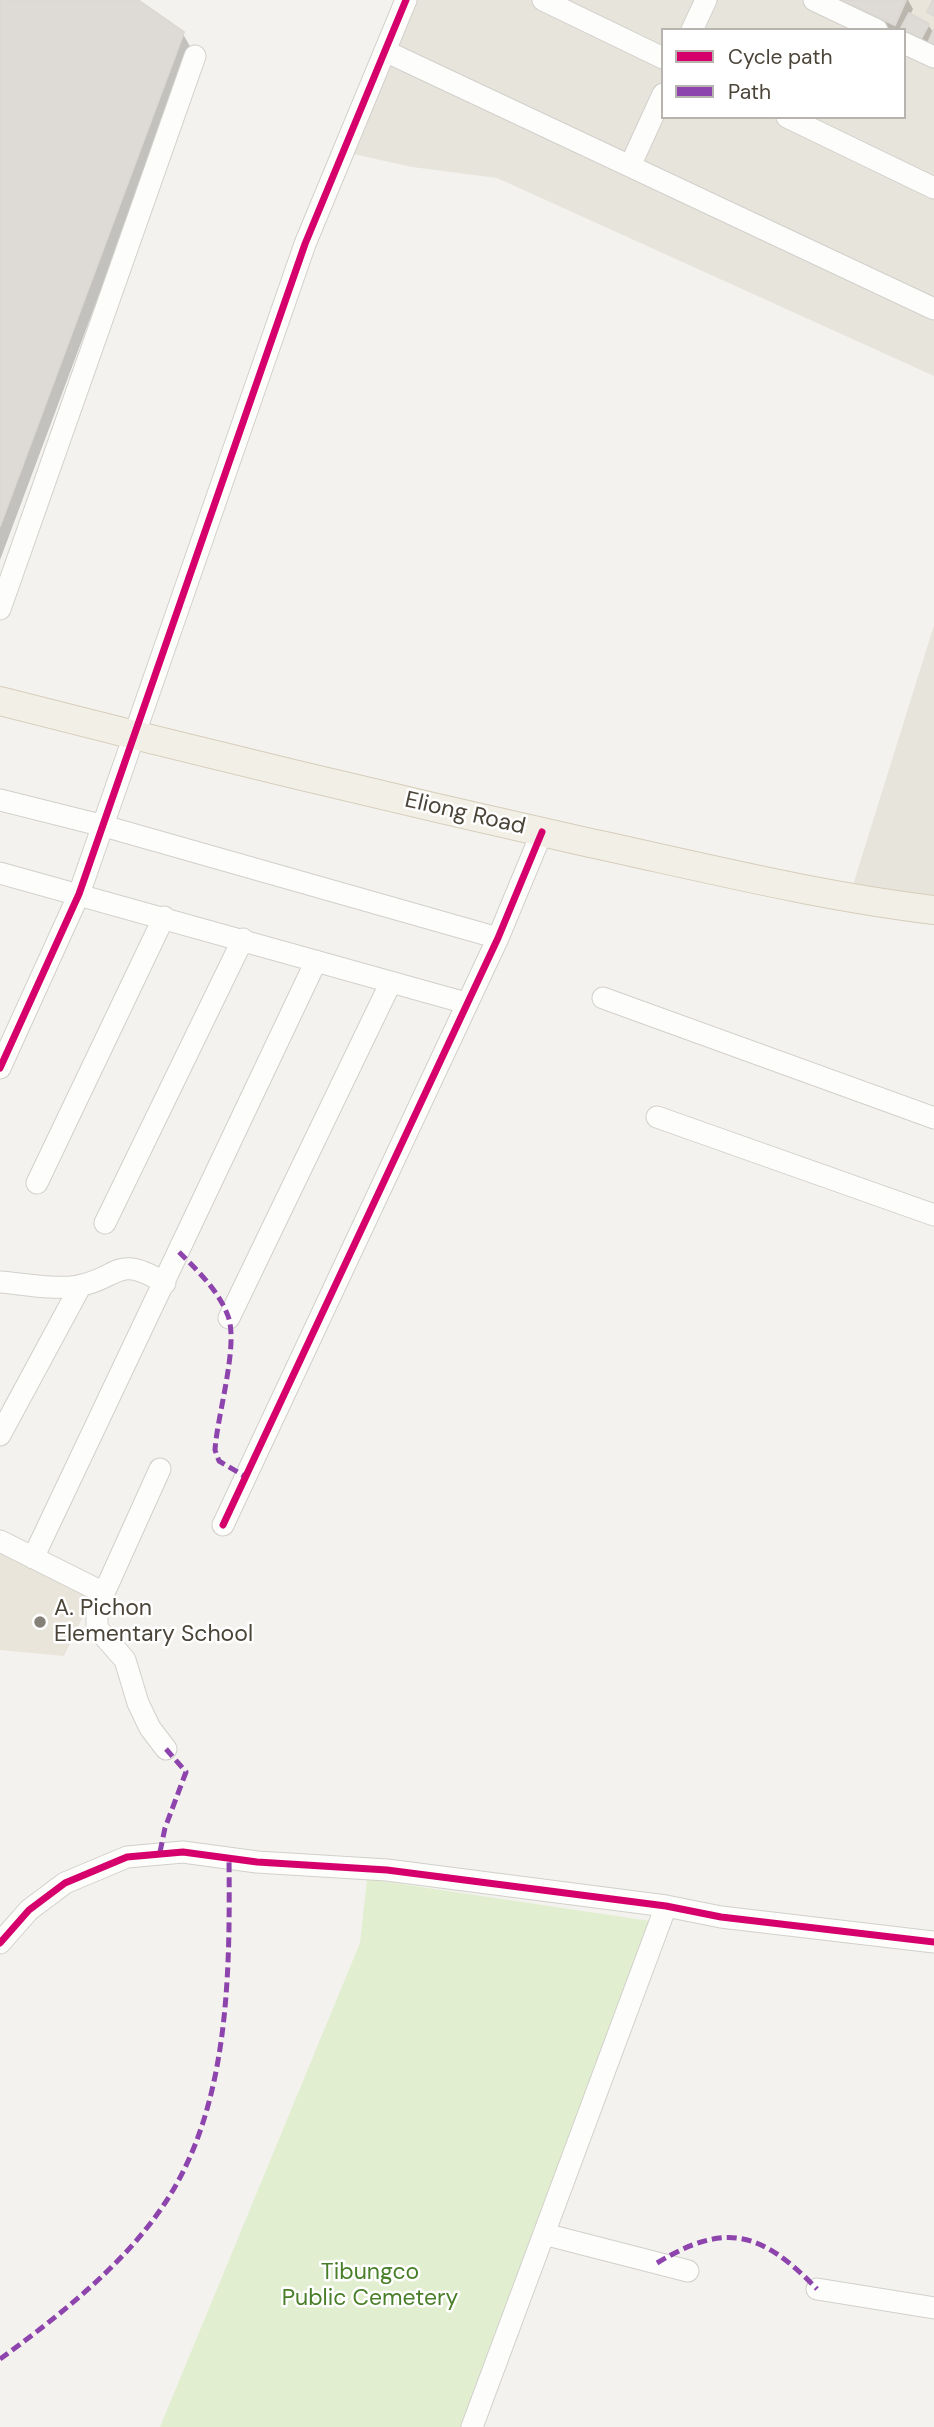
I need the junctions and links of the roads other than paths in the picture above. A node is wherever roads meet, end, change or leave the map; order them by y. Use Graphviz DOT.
graph roads {
  1 [pos="405,0"];
  2 [pos="543,0"];
  3 [pos="706,0"];
  4 [pos="814,0"];
  5 [pos="693,28"];
  6 [pos="873,28"];
  7 [pos="906,44"];
  8 [pos="385,51"];
  9 [pos="195,56"];
  10 [pos="661,57"];
  11 [pos="934,57"];
  12 [pos="661,98"];
  13 [pos="791,119"];
  14 [pos="629,166"];
  15 [pos="934,188"];
  16 [pos="934,309"];
  17 [pos="0,609"];
  18 [pos="0,701"];
  19 [pos="134,735"];
  20 [pos="0,800"];
  21 [pos="104,826"];
  22 [pos="542,832"];
  23 [pos="1,876"];
  24 [pos="79,894"];
  25 [pos="933,907"];
  26 [pos="164,917"];
  27 [pos="498,938"];
  28 [pos="243,939"];
  29 [pos="316,961"];
  30 [pos="391,982"];
  31 [pos="603,998"];
  32 [pos="466,1003"];
  33 [pos="0,1068"];
  34 [pos="657,1117"];
  35 [pos="934,1118"];
  36 [pos="37,1183"];
  37 [pos="934,1215"];
  38 [pos="105,1223"];
  39 [pos="0,1282"];
  40 [pos="165,1283"];
  41 [pos="81,1285"];
  42 [pos="229,1318"];
  43 [pos="0,1435"];
  44 [pos="160,1469"];
  45 [pos="223,1525"];
  46 [pos="0,1541"];
  47 [pos="33,1558"];
  48 [pos="104,1593"];
  49 [pos="166,1749"];
  50 [pos="666,1906"];
  51 [pos="934,1942"];
  52 [pos="0,1943"];
  53 [pos="544,2234"];
  54 [pos="688,2271"];
  55 [pos="817,2289"];
  56 [pos="934,2308"];
  57 [pos="472,2427"];
  1 -- 8 [label="street"];
  2 -- 10 [label="street"];
  3 -- 5 [label="street"];
  4 -- 6 [label="street"];
  7 -- 11 [label="street"];
  8 -- 14 [label="street"];
  8 -- 19 [label="street"];
  9 -- 17 [label="street"];
  12 -- 14 [label="street"];
  13 -- 15 [label="street"];
  14 -- 16 [label="street"];
  18 -- 19 [label="main road, Eliong Road"];
  19 -- 21 [label="street"];
  19 -- 22 [label="main road, Eliong Road"];
  20 -- 21 [label="street"];
  21 -- 24 [label="street"];
  21 -- 27 [label="street"];
  22 -- 25 [label="main road, Eliong Road"];
  22 -- 27 [label="street"];
  23 -- 24 [label="street"];
  24 -- 26 [label="street"];
  24 -- 33 [label="street"];
  26 -- 28 [label="street"];
  26 -- 36 [label="street"];
  27 -- 32 [label="street"];
  28 -- 29 [label="street"];
  28 -- 38 [label="street"];
  29 -- 30 [label="street"];
  29 -- 40 [label="street"];
  30 -- 32 [label="street"];
  30 -- 42 [label="street"];
  31 -- 35 [label="street"];
  32 -- 45 [label="street"];
  34 -- 37 [label="street"];
  39 -- 41 [label="street"];
  40 -- 41 [label="street"];
  40 -- 47 [label="street"];
  41 -- 43 [label="street"];
  44 -- 48 [label="street"];
  46 -- 47 [label="street"];
  47 -- 48 [label="street"];
  48 -- 49 [label="street"];
  50 -- 51 [label="street"];
  50 -- 52 [label="street"];
  50 -- 53 [label="street"];
  53 -- 54 [label="street"];
  53 -- 57 [label="street"];
  55 -- 56 [label="street"];
}
